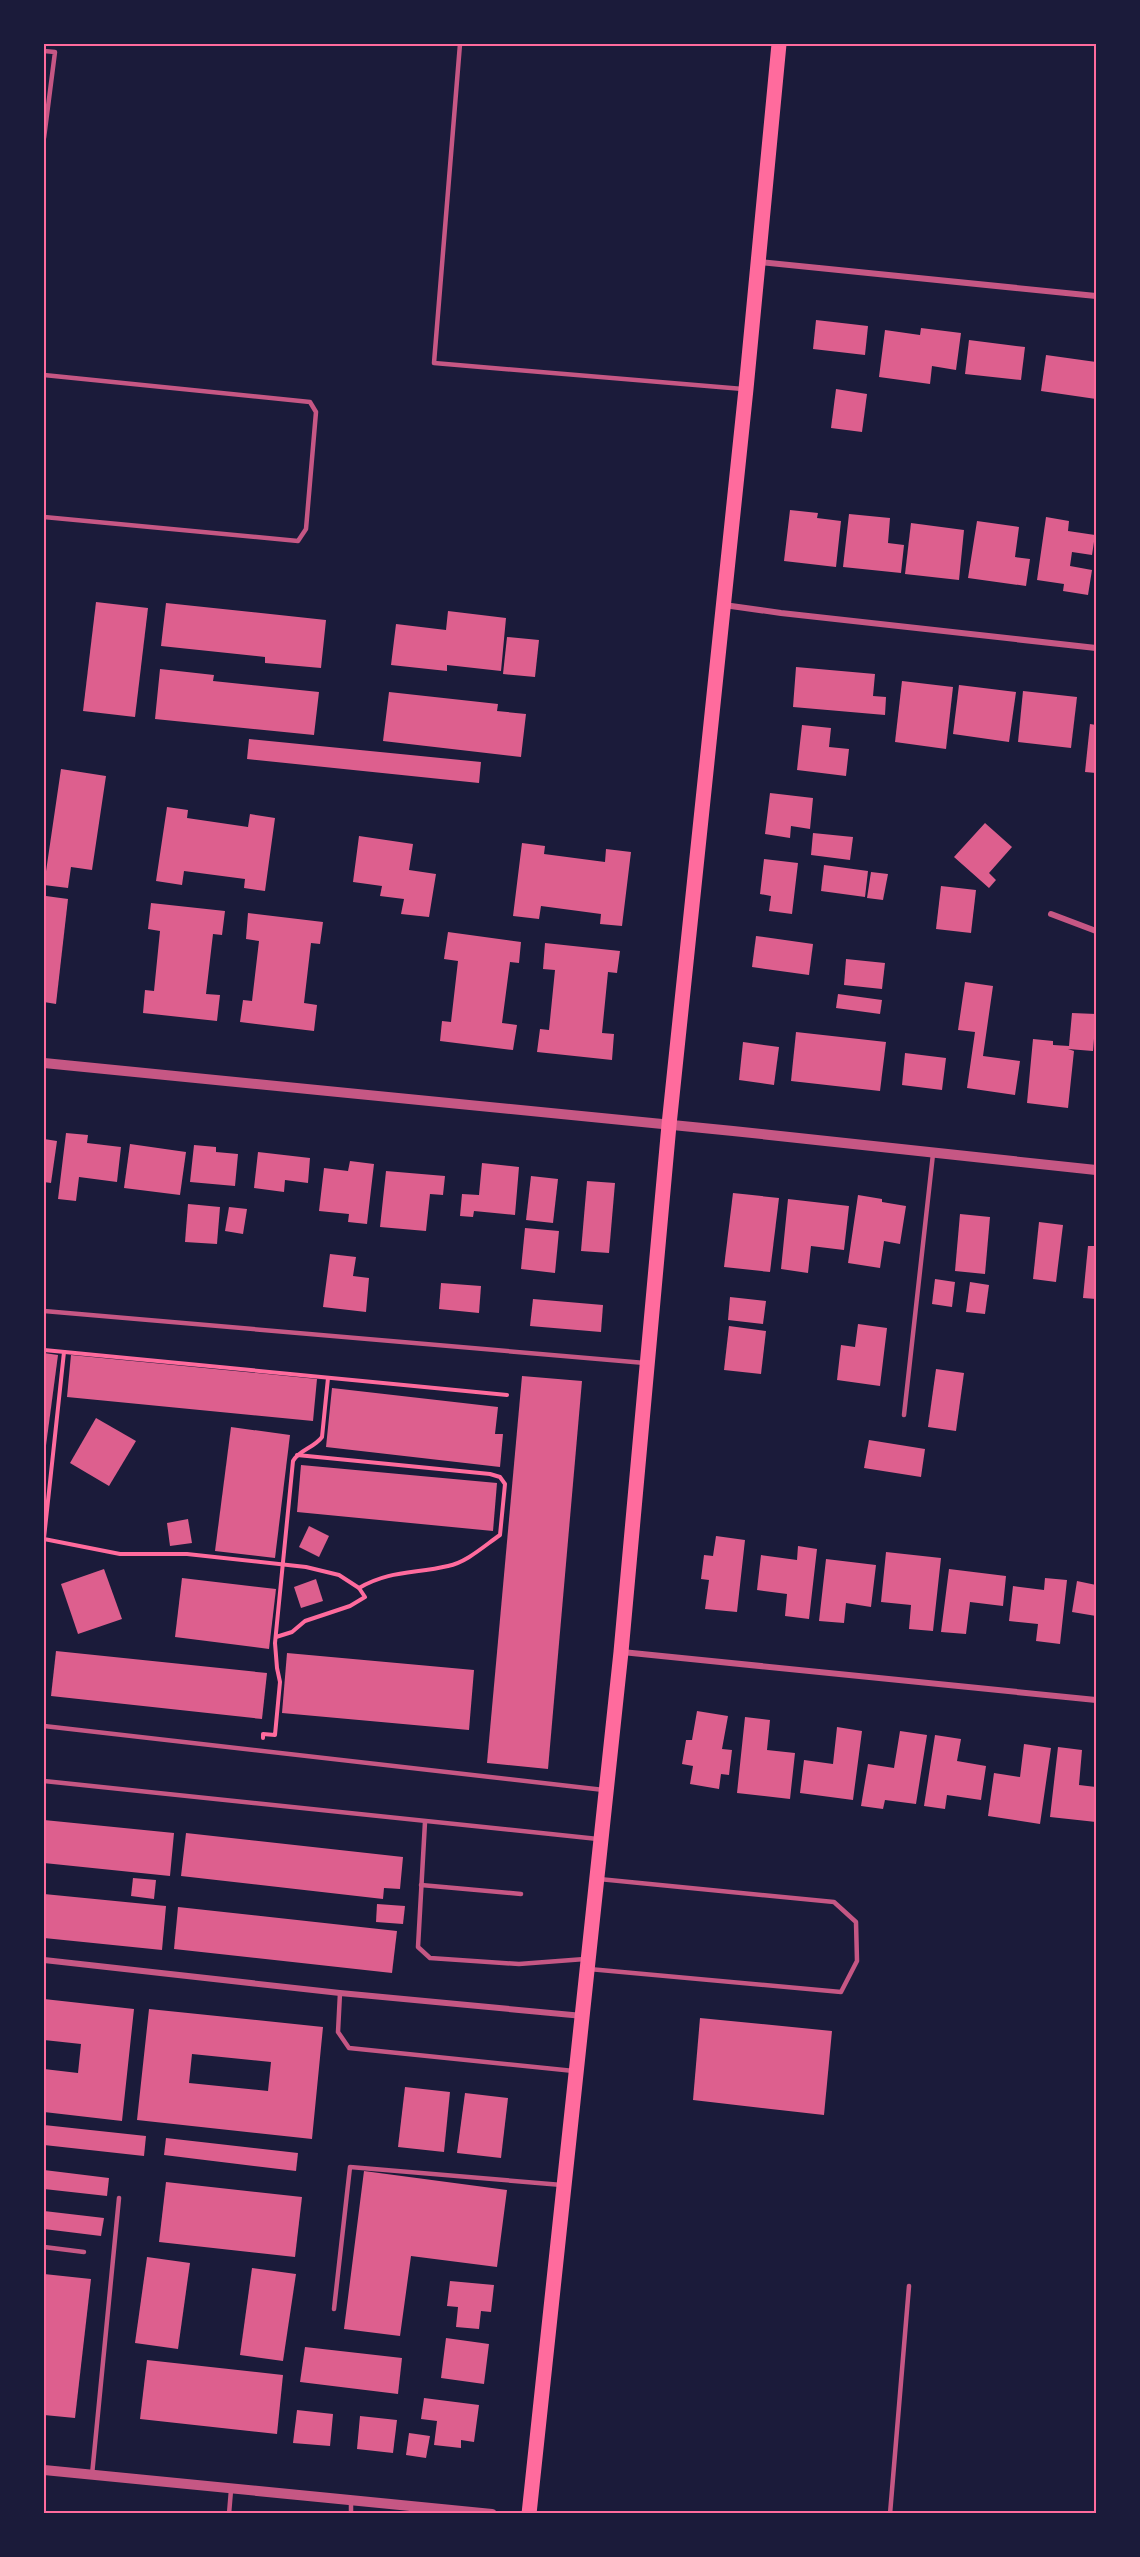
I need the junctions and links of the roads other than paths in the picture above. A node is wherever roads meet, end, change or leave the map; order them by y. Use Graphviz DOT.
graph roads {
  1 [pos="460,44"];
  2 [pos="779,44"];
  3 [pos="44,51"];
  4 [pos="44,138"];
  5 [pos="759,262"];
  6 [pos="1096,296"];
  7 [pos="44,375"];
  8 [pos="746,389"];
  9 [pos="44,517"];
  10 [pos="723,604"];
  11 [pos="1096,648"];
  12 [pos="1051,914"];
  13 [pos="1096,931"];
  14 [pos="44,1063"];
  15 [pos="669,1125"];
  16 [pos="933,1154"];
  17 [pos="1096,1170"];
  18 [pos="44,1311"];
  19 [pos="647,1364"];
  20 [pos="904,1415"];
  21 [pos="621,1652"];
  22 [pos="1096,1700"];
  23 [pos="44,1726"];
  24 [pos="44,1781"];
  25 [pos="606,1791"];
  26 [pos="425,1822"];
  27 [pos="601,1840"];
  28 [pos="596,1879"];
  29 [pos="421,1886"];
  30 [pos="521,1894"];
  31 [pos="44,1960"];
  32 [pos="587,1964"];
  33 [pos="340,1993"];
  34 [pos="583,2016"];
  35 [pos="577,2071"];
  36 [pos="565,2185"];
  37 [pos="119,2198"];
  38 [pos="44,2247"];
  39 [pos="84,2252"];
  40 [pos="909,2286"];
  41 [pos="334,2309"];
  42 [pos="44,2470"];
  43 [pos="92,2475"];
  44 [pos="231,2490"];
  45 [pos="351,2501"];
  46 [pos="229,2514"];
  47 [pos="351,2514"];
  48 [pos="492,2514"];
  49 [pos="529,2514"];
  50 [pos="890,2514"];
  1 -- 8 [label="lane"];
  2 -- 5 [label="main road"];
  3 -- 4 [label="lane"];
  5 -- 6 [label="street"];
  5 -- 8 [label="main road"];
  7 -- 9 [label="lane"];
  8 -- 10 [label="main road"];
  10 -- 11 [label="street"];
  10 -- 15 [label="main road"];
  12 -- 13 [label="street"];
  14 -- 15 [label="street"];
  15 -- 16 [label="street"];
  15 -- 19 [label="main road"];
  16 -- 17 [label="street"];
  16 -- 20 [label="lane"];
  18 -- 19 [label="lane"];
  19 -- 21 [label="main road"];
  21 -- 22 [label="street"];
  21 -- 25 [label="main road"];
  23 -- 25 [label="lane"];
  24 -- 26 [label="lane"];
  25 -- 27 [label="main road"];
  26 -- 27 [label="lane"];
  26 -- 29 [label="lane"];
  27 -- 28 [label="main road"];
  28 -- 32 [label="main road"];
  28 -- 32 [label="lane"];
  29 -- 30 [label="lane"];
  29 -- 32 [label="lane"];
  31 -- 33 [label="street"];
  32 -- 34 [label="main road"];
  33 -- 34 [label="street"];
  33 -- 35 [label="lane"];
  34 -- 35 [label="main road"];
  35 -- 36 [label="main road"];
  36 -- 41 [label="lane"];
  36 -- 49 [label="main road"];
  37 -- 43 [label="lane"];
  38 -- 39 [label="lane"];
  40 -- 50 [label="lane"];
  42 -- 43 [label="street"];
  43 -- 44 [label="street"];
  44 -- 45 [label="street"];
  44 -- 46 [label="lane"];
  45 -- 47 [label="lane"];
  45 -- 48 [label="street"];
}
